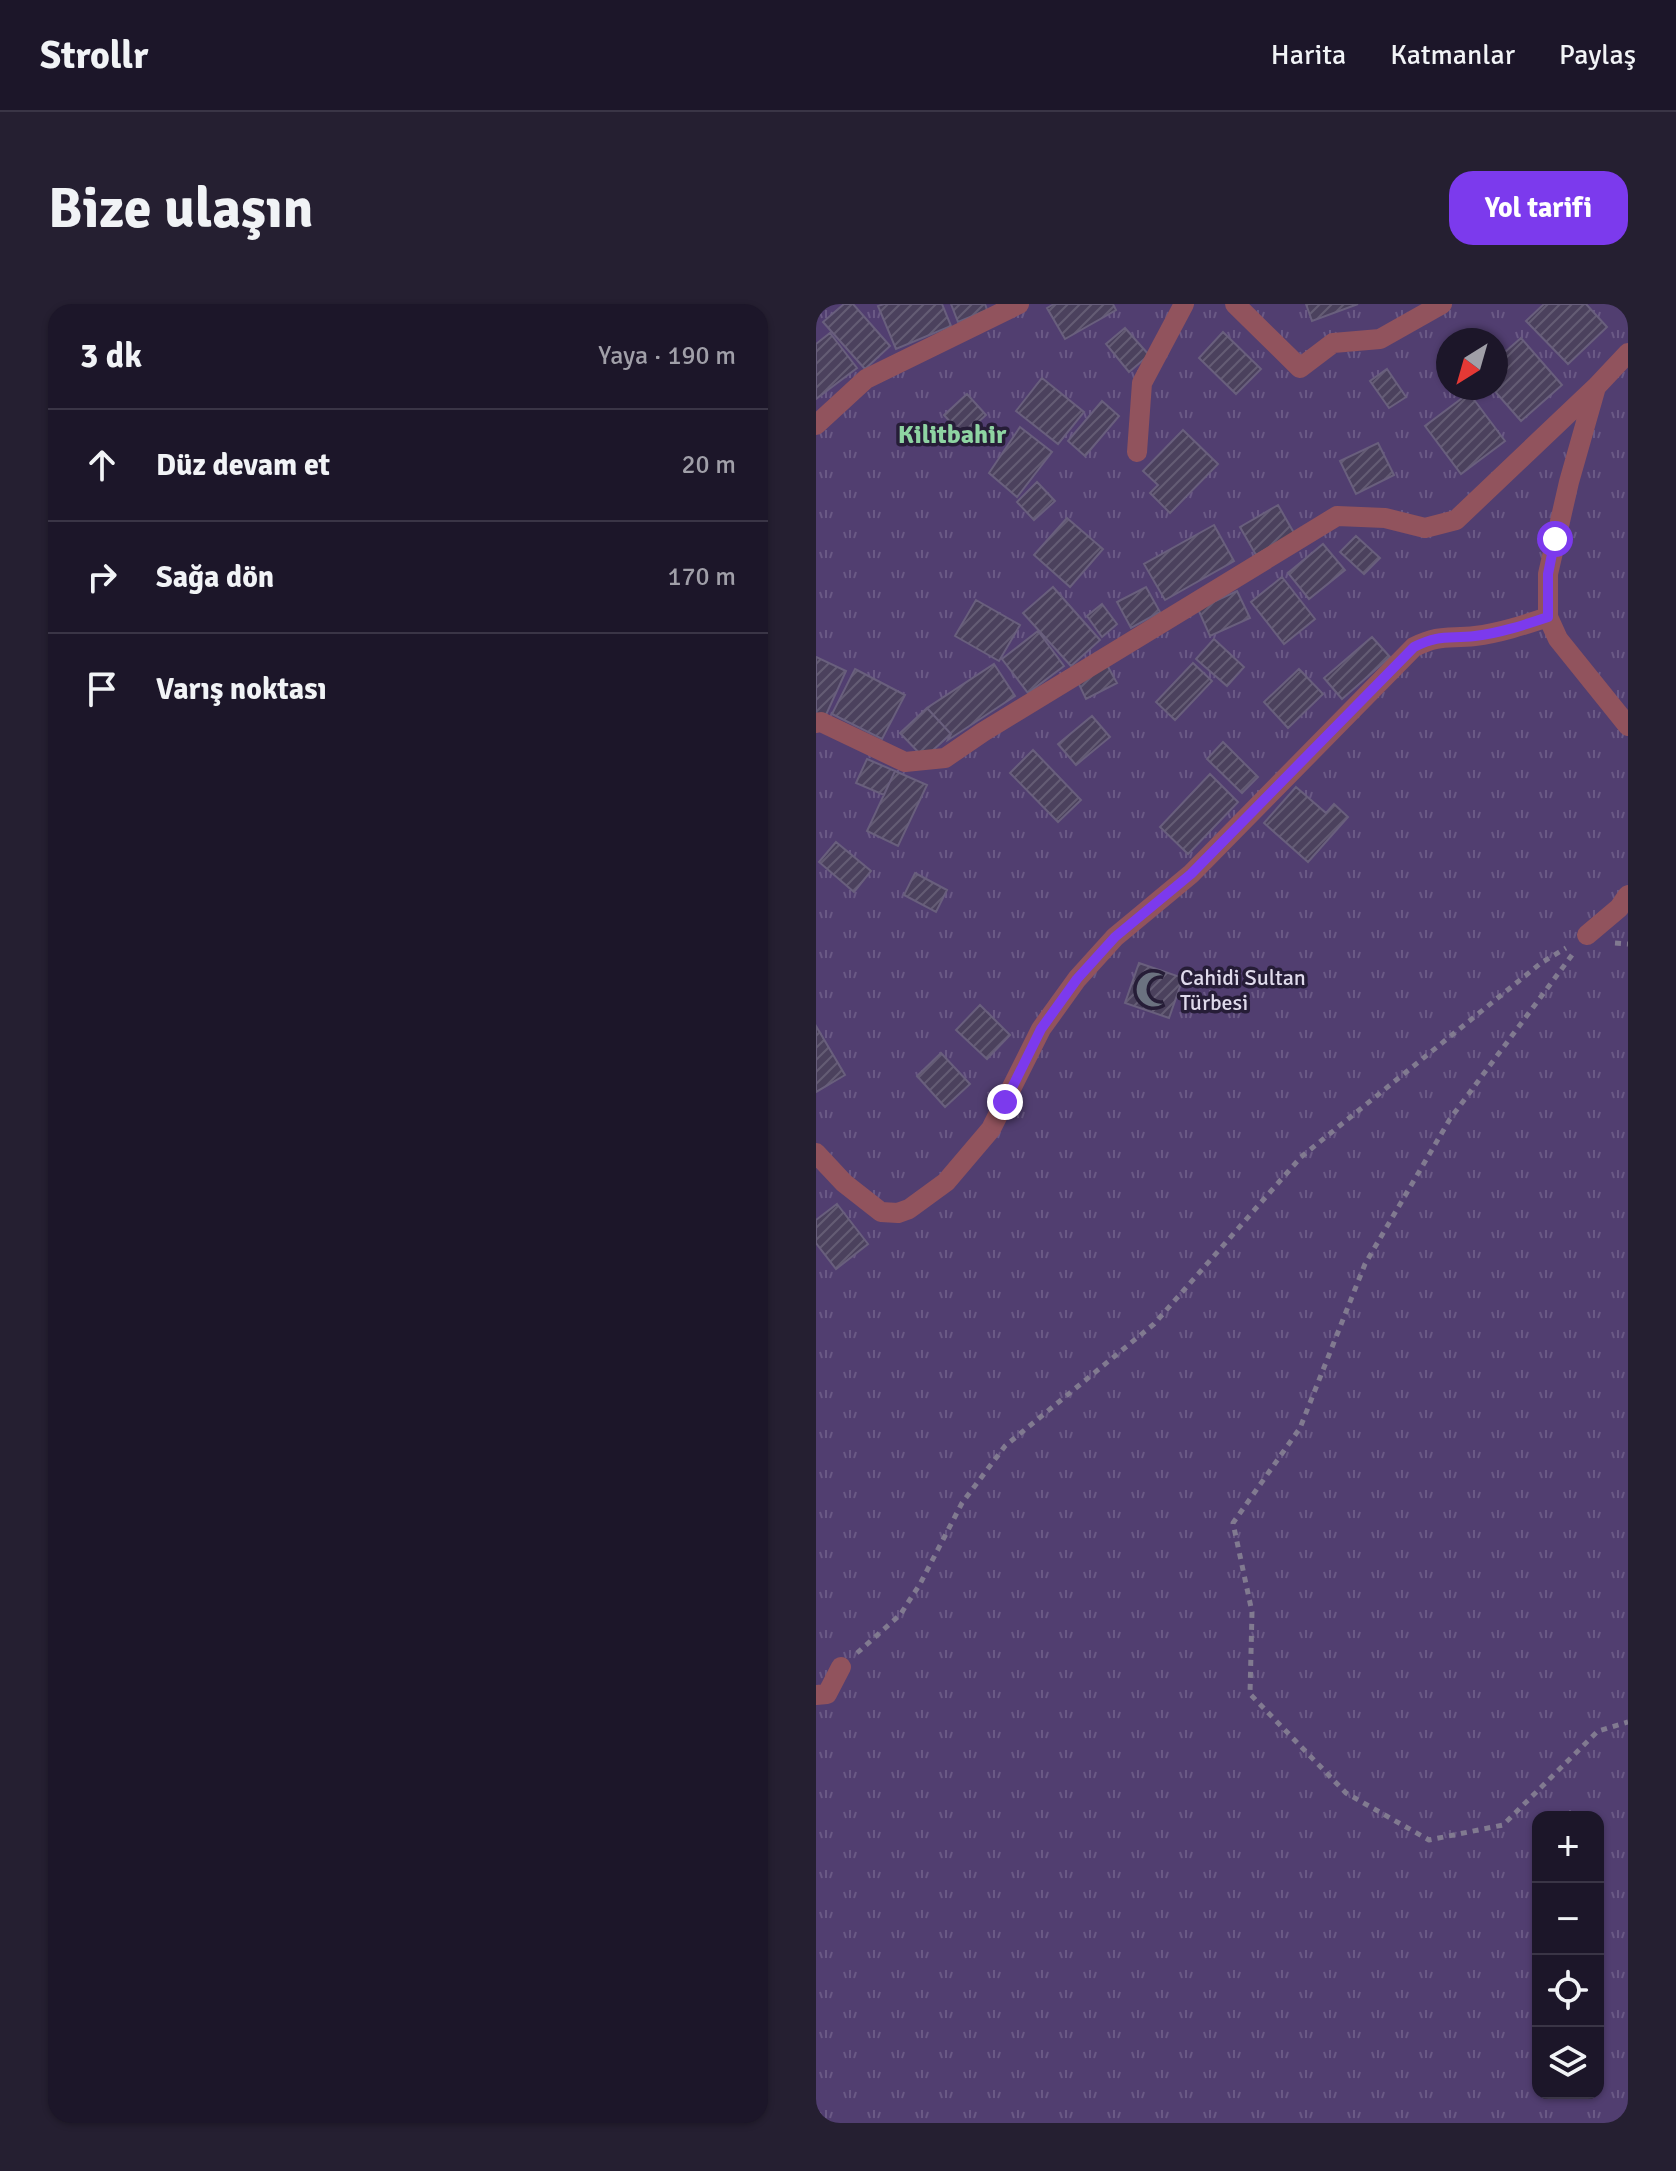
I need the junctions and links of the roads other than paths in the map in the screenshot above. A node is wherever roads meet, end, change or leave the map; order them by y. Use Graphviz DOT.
graph roads {
  1 [pos="1019,304"];
  2 [pos="1184,304"];
  3 [pos="1235,304"];
  4 [pos="1442,304"];
  5 [pos="1628,353"];
  6 [pos="1596,387"];
  7 [pos="816,425"];
  8 [pos="1137,452"];
  9 [pos="1548,617"];
  10 [pos="816,723"];
  11 [pos="1628,726"];
  12 [pos="1628,895"];
  13 [pos="1587,935"];
  14 [pos="816,1153"];
  15 [pos="841,1667"];
  16 [pos="816,1695"];
  1 -- 7 [label="street"];
  2 -- 8 [label="street"];
  3 -- 4 [label="street"];
  5 -- 6 [label="street"];
  6 -- 9 [label="street"];
  6 -- 10 [label="street"];
  9 -- 11 [label="street"];
  9 -- 14 [label="street"];
  12 -- 13 [label="street"];
  15 -- 16 [label="street"];
}
